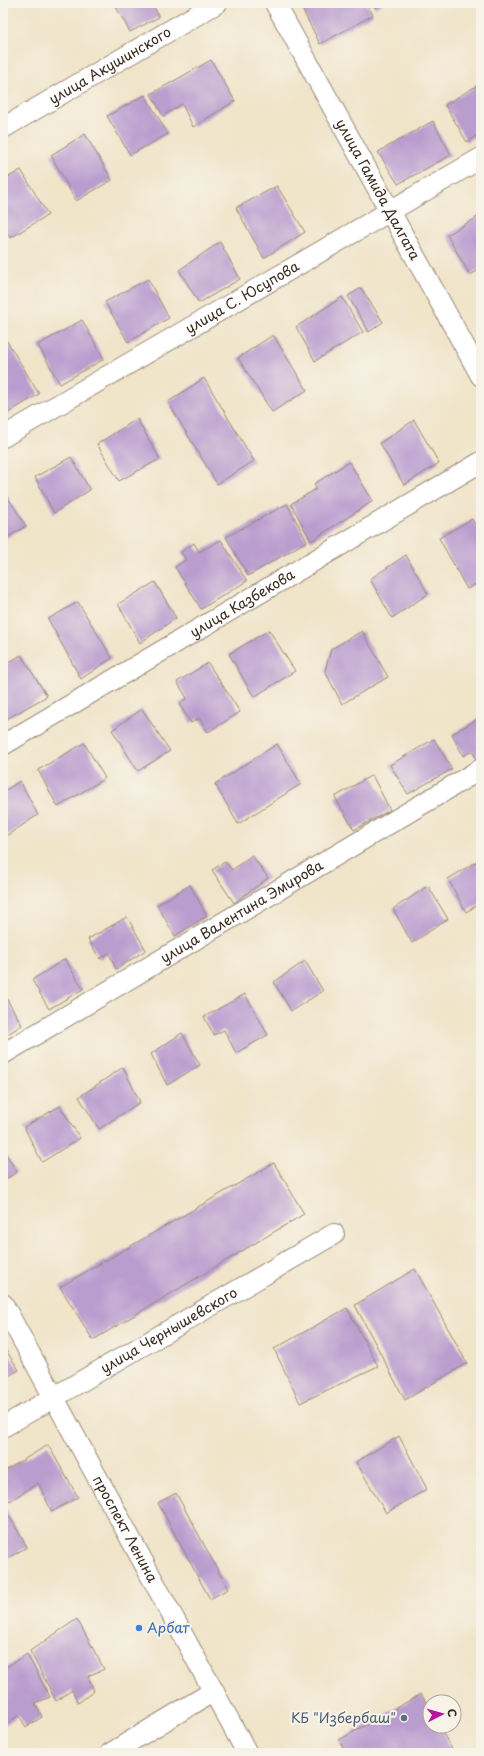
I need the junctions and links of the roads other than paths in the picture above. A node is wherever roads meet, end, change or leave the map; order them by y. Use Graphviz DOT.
graph roads {
  1 [pos="217,3"];
  2 [pos="275,3"];
  3 [pos="3,128"];
  4 [pos="481,158"];
  5 [pos="390,212"];
  6 [pos="481,376"];
  7 [pos="3,437"];
  8 [pos="481,462"];
  9 [pos="3,745"];
  10 [pos="481,769"];
  11 [pos="3,1054"];
  12 [pos="334,1234"];
  13 [pos="3,1304"];
  14 [pos="54,1397"];
  15 [pos="3,1427"];
  16 [pos="214,1691"];
  17 [pos="111,1753"];
  18 [pos="247,1753"];
  1 -- 3 [label="street, улица Акушинского"];
  2 -- 5 [label="street, улица Гамида Далгата"];
  4 -- 5 [label="street, улица С. Юсупова"];
  5 -- 6 [label="street, улица Гамида Далгата"];
  5 -- 7 [label="street, улица С. Юсупова"];
  8 -- 9 [label="street, улица Казбекова"];
  10 -- 11 [label="street, улица Валентина Эмирова"];
  12 -- 14 [label="street, улица Чернышевского"];
  13 -- 14 [label="street, проспект Ленина"];
  14 -- 15 [label="street, улица Чернышевского"];
  14 -- 16 [label="street, проспект Ленина"];
  16 -- 17 [label="street"];
  16 -- 18 [label="street, проспект Ленина"];
}
